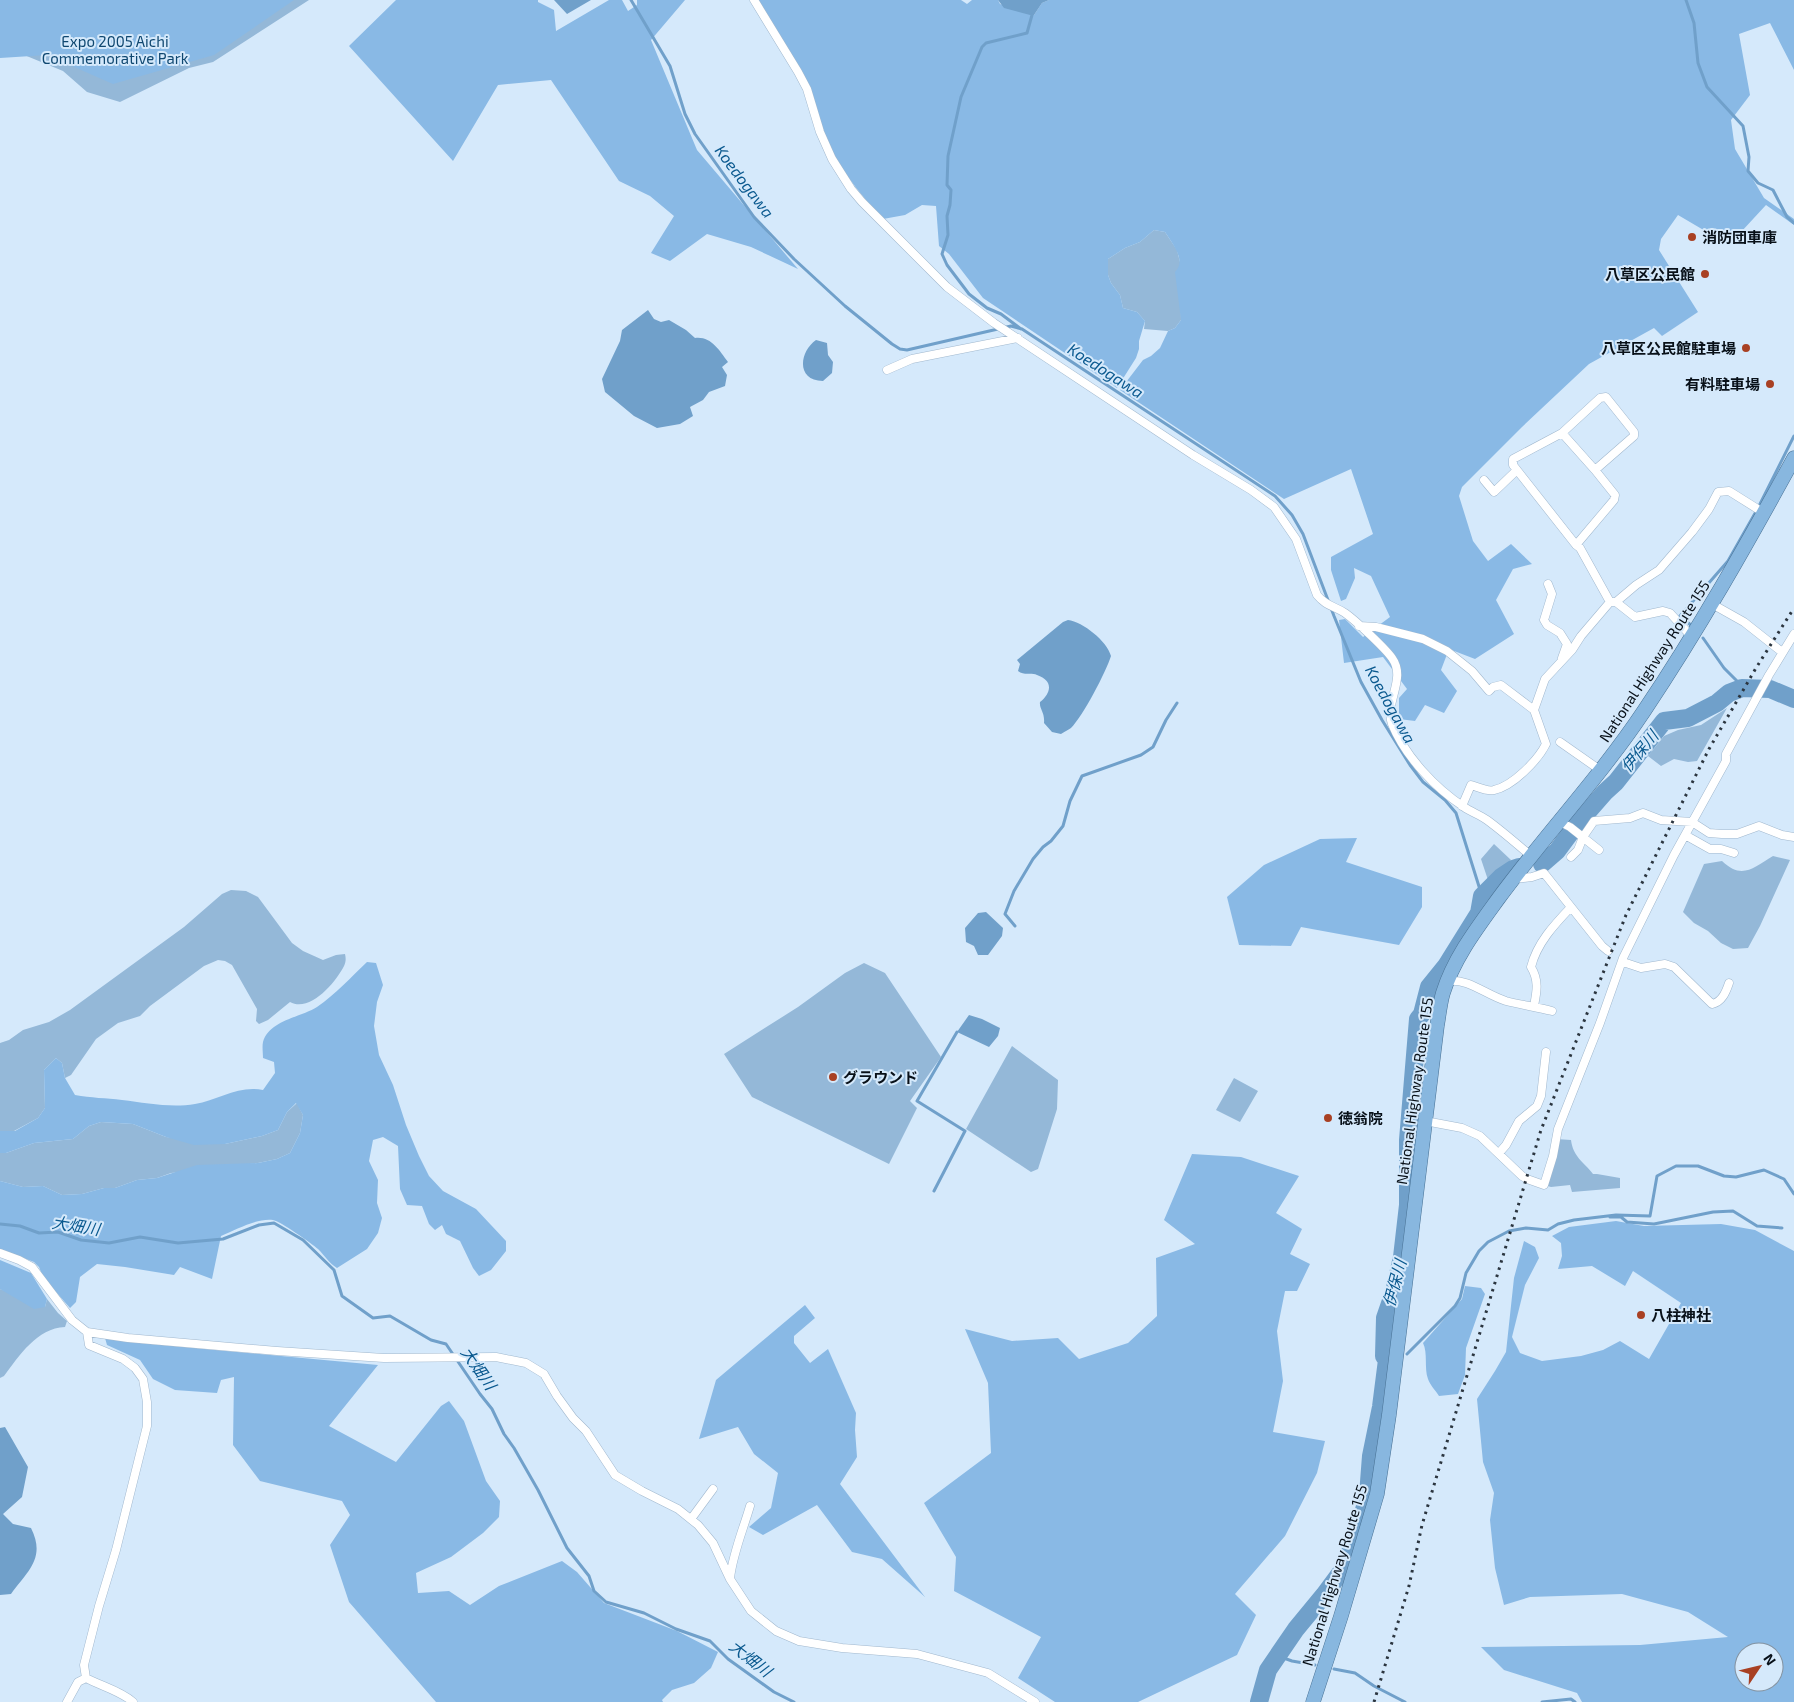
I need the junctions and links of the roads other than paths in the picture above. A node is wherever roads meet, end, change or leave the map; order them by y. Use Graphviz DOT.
graph roads {
  1 [pos="754,0"];
  2 [pos="1014,336"];
  3 [pos="887,370"];
  4 [pos="1562,433"];
  5 [pos="1794,458"];
  6 [pos="1517,470"];
  7 [pos="1595,470"];
  8 [pos="1484,480"];
  9 [pos="1759,509"];
  10 [pos="1576,544"];
  11 [pos="1548,584"];
  12 [pos="1613,602"];
  13 [pos="1712,604"];
  14 [pos="1358,626"];
  15 [pos="1794,634"];
  16 [pos="1691,636"];
  17 [pos="1782,652"];
  18 [pos="1561,660"];
  19 [pos="1534,710"];
  20 [pos="1560,742"];
  21 [pos="1600,770"];
  22 [pos="1462,806"];
  23 [pos="1692,822"];
  24 [pos="1572,830"];
  25 [pos="1685,834"];
  26 [pos="1794,837"];
  27 [pos="1599,850"];
  28 [pos="1734,853"];
  29 [pos="1531,856"];
  30 [pos="1571,857"];
  31 [pos="1512,880"];
  32 [pos="1571,907"];
  33 [pos="1608,951"];
  34 [pos="1623,962"];
  35 [pos="1448,981"];
  36 [pos="1729,983"];
  37 [pos="1534,1006"];
  38 [pos="1552,1011"];
  39 [pos="1546,1052"];
  40 [pos="1425,1121"];
  41 [pos="1498,1153"];
  42 [pos="0,1254"];
  43 [pos="87,1332"];
  44 [pos="712,1489"];
  45 [pos="750,1506"];
  46 [pos="691,1519"];
  47 [pos="730,1578"];
  48 [pos="86,1678"];
  49 [pos="67,1702"];
  50 [pos="133,1702"];
  51 [pos="1035,1702"];
  52 [pos="1313,1702"];
  1 -- 2 [label="street"];
  2 -- 3 [label="street"];
  2 -- 14 [label="street"];
  4 -- 6 [label="street"];
  4 -- 7 [label="street"];
  4 -- 7 [label="street"];
  5 -- 9 [label="highway, National Highway Route 155"];
  6 -- 8 [label="street"];
  6 -- 10 [label="street"];
  7 -- 10 [label="street"];
  9 -- 12 [label="street"];
  9 -- 13 [label="highway, National Highway Route 155"];
  10 -- 12 [label="street"];
  11 -- 18 [label="street"];
  12 -- 16 [label="street"];
  12 -- 18 [label="street"];
  13 -- 16 [label="highway, National Highway Route 155"];
  13 -- 17 [label="street"];
  14 -- 19 [label="street"];
  14 -- 22 [label="street"];
  15 -- 17 [label="street"];
  16 -- 21 [label="highway, National Highway Route 155"];
  17 -- 23 [label="street"];
  18 -- 19 [label="street"];
  19 -- 22 [label="street"];
  20 -- 21 [label="street"];
  21 -- 24 [label="highway, National Highway Route 155"];
  22 -- 29 [label="street"];
  23 -- 24 [label="street"];
  23 -- 25 [label="street"];
  23 -- 26 [label="street"];
  24 -- 27 [label="street"];
  24 -- 29 [label="highway, National Highway Route 155"];
  24 -- 30 [label="street"];
  25 -- 28 [label="street"];
  25 -- 34 [label="street"];
  29 -- 31 [label="highway, National Highway Route 155"];
  31 -- 32 [label="street"];
  31 -- 35 [label="highway, National Highway Route 155"];
  32 -- 33 [label="street"];
  32 -- 37 [label="street"];
  34 -- 36 [label="street"];
  34 -- 41 [label="street"];
  35 -- 37 [label="street"];
  35 -- 40 [label="highway, National Highway Route 155"];
  37 -- 38 [label="street"];
  39 -- 41 [label="street"];
  40 -- 41 [label="street"];
  40 -- 52 [label="highway, National Highway Route 155"];
  42 -- 43 [label="street"];
  43 -- 46 [label="street"];
  43 -- 48 [label="street"];
  44 -- 46 [label="street"];
  45 -- 47 [label="street"];
  46 -- 47 [label="street"];
  47 -- 51 [label="street"];
  48 -- 49 [label="street"];
  48 -- 50 [label="street"];
}
